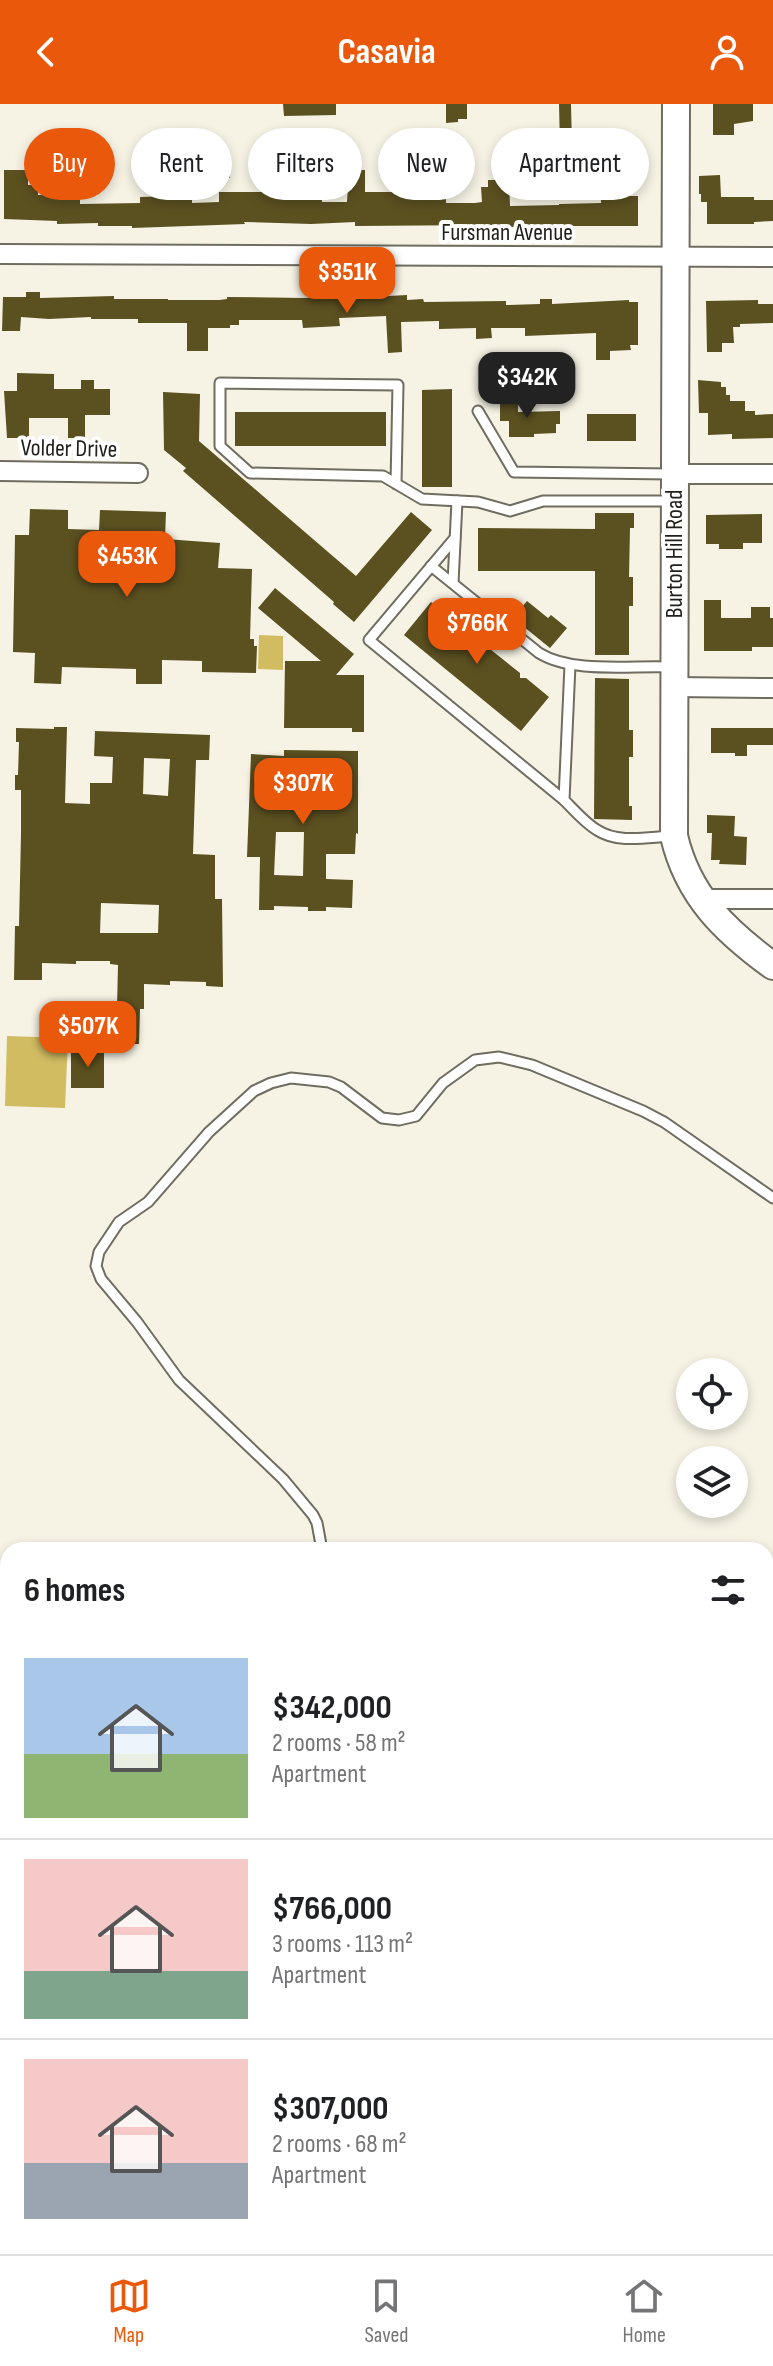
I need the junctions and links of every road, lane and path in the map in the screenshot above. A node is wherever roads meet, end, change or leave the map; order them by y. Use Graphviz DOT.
graph roads {
  1 [pos="676,104"];
  2 [pos="0,254"];
  3 [pos="675,257"];
  4 [pos="773,257"];
  5 [pos="478,411"];
  6 [pos="0,471"];
  7 [pos="138,473"];
  8 [pos="674,474"];
  9 [pos="773,474"];
  10 [pos="396,484"];
  11 [pos="457,501"];
  12 [pos="674,501"];
  13 [pos="455,538"];
  14 [pos="431,566"];
  15 [pos="453,583"];
  16 [pos="570,665"];
  17 [pos="674,677"];
  18 [pos="773,688"];
  19 [pos="564,800"];
  20 [pos="674,836"];
  21 [pos="702,899"];
  22 [pos="773,899"];
  23 [pos="773,966"];
  24 [pos="773,1198"];
  25 [pos="321,1542"];
  1 -- 3 [label="street, Burton Hill Road"];
  2 -- 3 [label="street, Fursman Avenue"];
  3 -- 4 [label="street, Fursman Avenue"];
  3 -- 8 [label="street, Burton Hill Road"];
  5 -- 8 [label="lane"];
  6 -- 7 [label="street, Volder Drive"];
  8 -- 9 [label="street"];
  8 -- 12 [label="street, Burton Hill Road"];
  10 -- 10 [label="lane"];
  10 -- 11 [label="lane"];
  11 -- 12 [label="lane"];
  11 -- 13 [label="lane"];
  12 -- 17 [label="street, Burton Hill Road"];
  13 -- 14 [label="lane"];
  13 -- 15 [label="lane"];
  14 -- 15 [label="lane"];
  14 -- 19 [label="lane"];
  15 -- 16 [label="lane"];
  16 -- 17 [label="lane"];
  16 -- 19 [label="lane"];
  17 -- 18 [label="street"];
  17 -- 20 [label="street, Burton Hill Road"];
  19 -- 20 [label="lane"];
  20 -- 21 [label="street, Burton Hill Road"];
  21 -- 22 [label="street"];
  21 -- 23 [label="street, Burton Hill Road"];
  24 -- 25 [label="lane"];
}
